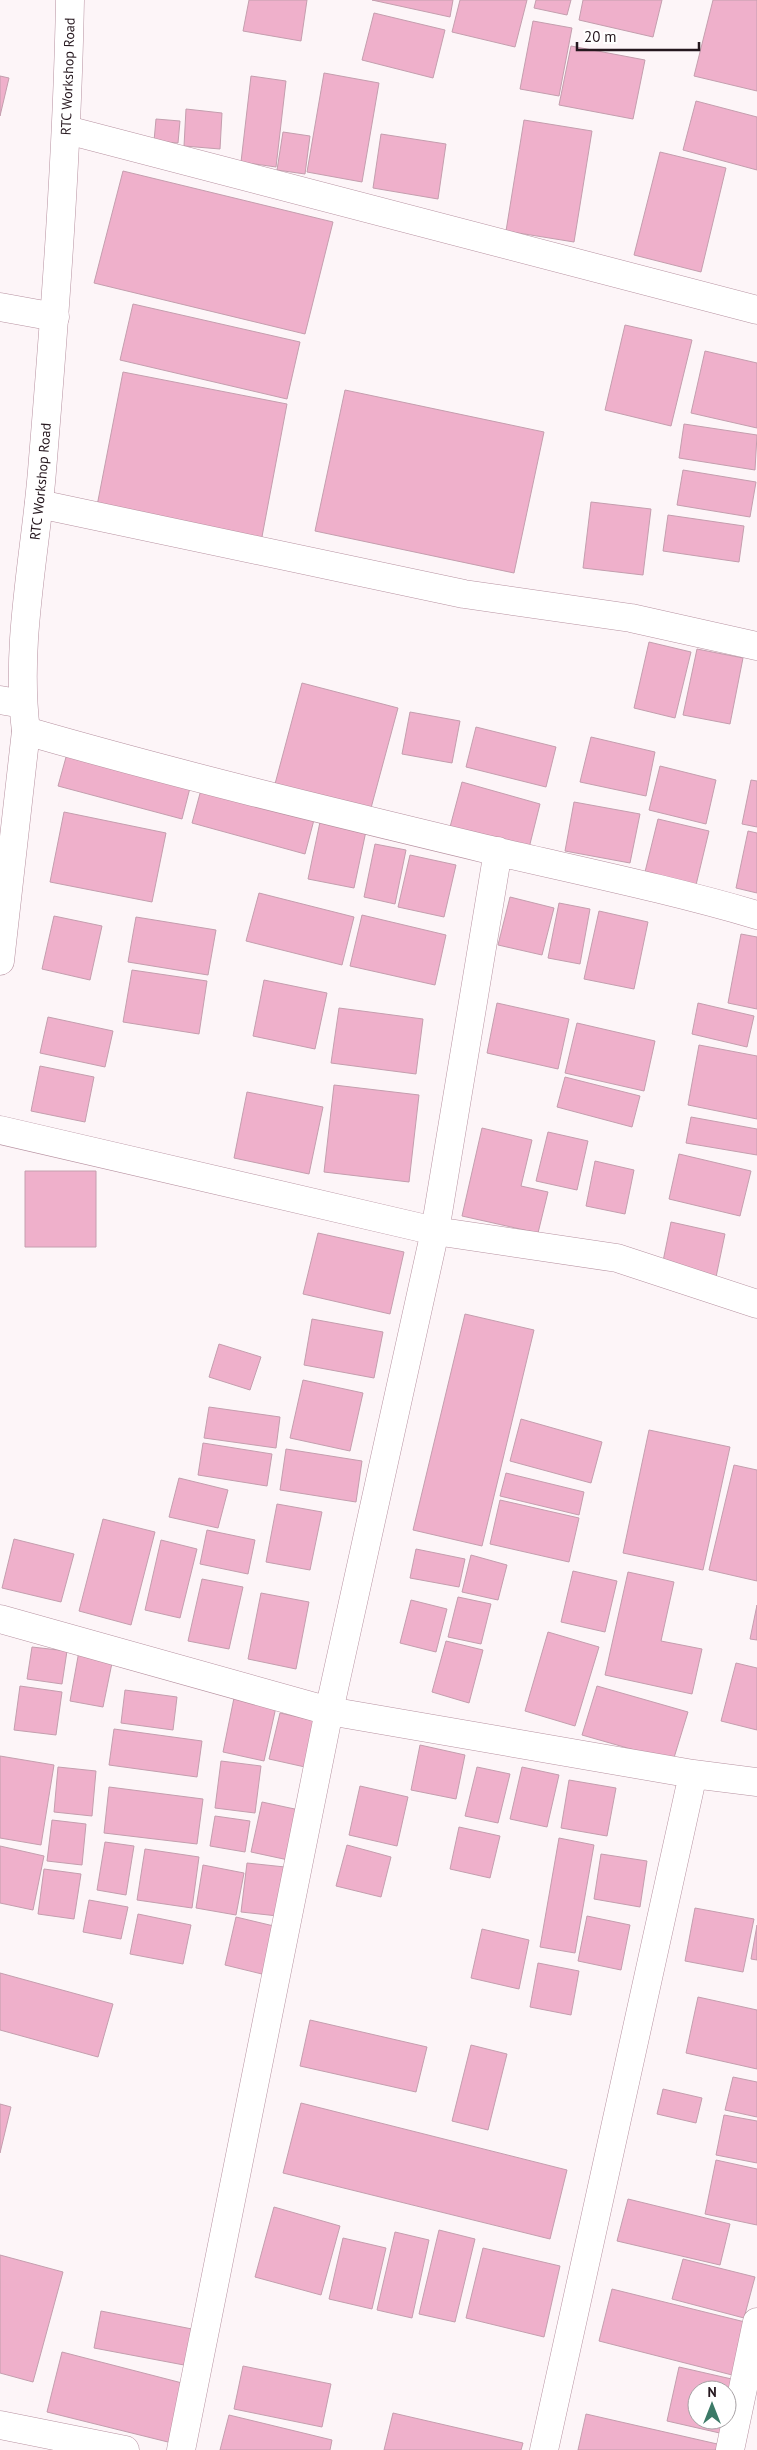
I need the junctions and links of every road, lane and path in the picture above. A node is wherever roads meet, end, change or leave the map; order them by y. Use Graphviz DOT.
graph roads {
  1 [pos="70,0"];
  2 [pos="67,130"];
  3 [pos="0,307"];
  4 [pos="757,310"];
  5 [pos="55,317"];
  6 [pos="39,504"];
  7 [pos="757,646"];
  8 [pos="11,702"];
  9 [pos="26,731"];
  10 [pos="498,851"];
  11 [pos="757,914"];
  12 [pos="0,961"];
  13 [pos="0,1130"];
  14 [pos="435,1230"];
  15 [pos="757,1304"];
  16 [pos="0,1619"];
  17 [pos="330,1711"];
  18 [pos="693,1774"];
  19 [pos="757,1782"];
  20 [pos="757,2322"];
  21 [pos="0,2425"];
  22 [pos="125,2450"];
  23 [pos="180,2450"];
  24 [pos="544,2450"];
  25 [pos="730,2450"];
  1 -- 2 [label="street, RTC Workshop Road"];
  2 -- 4 [label="street"];
  2 -- 5 [label="street, RTC Workshop Road"];
  3 -- 5 [label="street"];
  5 -- 6 [label="street, RTC Workshop Road"];
  6 -- 7 [label="street"];
  6 -- 8 [label="street, RTC Workshop Road"];
  8 -- 9 [label="street, RTC Workshop Road"];
  9 -- 10 [label="street"];
  9 -- 12 [label="street, RTC Workshop Road"];
  10 -- 11 [label="street"];
  10 -- 14 [label="street"];
  13 -- 14 [label="street"];
  14 -- 15 [label="street"];
  14 -- 17 [label="street"];
  16 -- 17 [label="street"];
  17 -- 18 [label="street"];
  17 -- 23 [label="street"];
  18 -- 19 [label="street"];
  18 -- 24 [label="street"];
  20 -- 25 [label="street"];
  21 -- 22 [label="street"];
}
